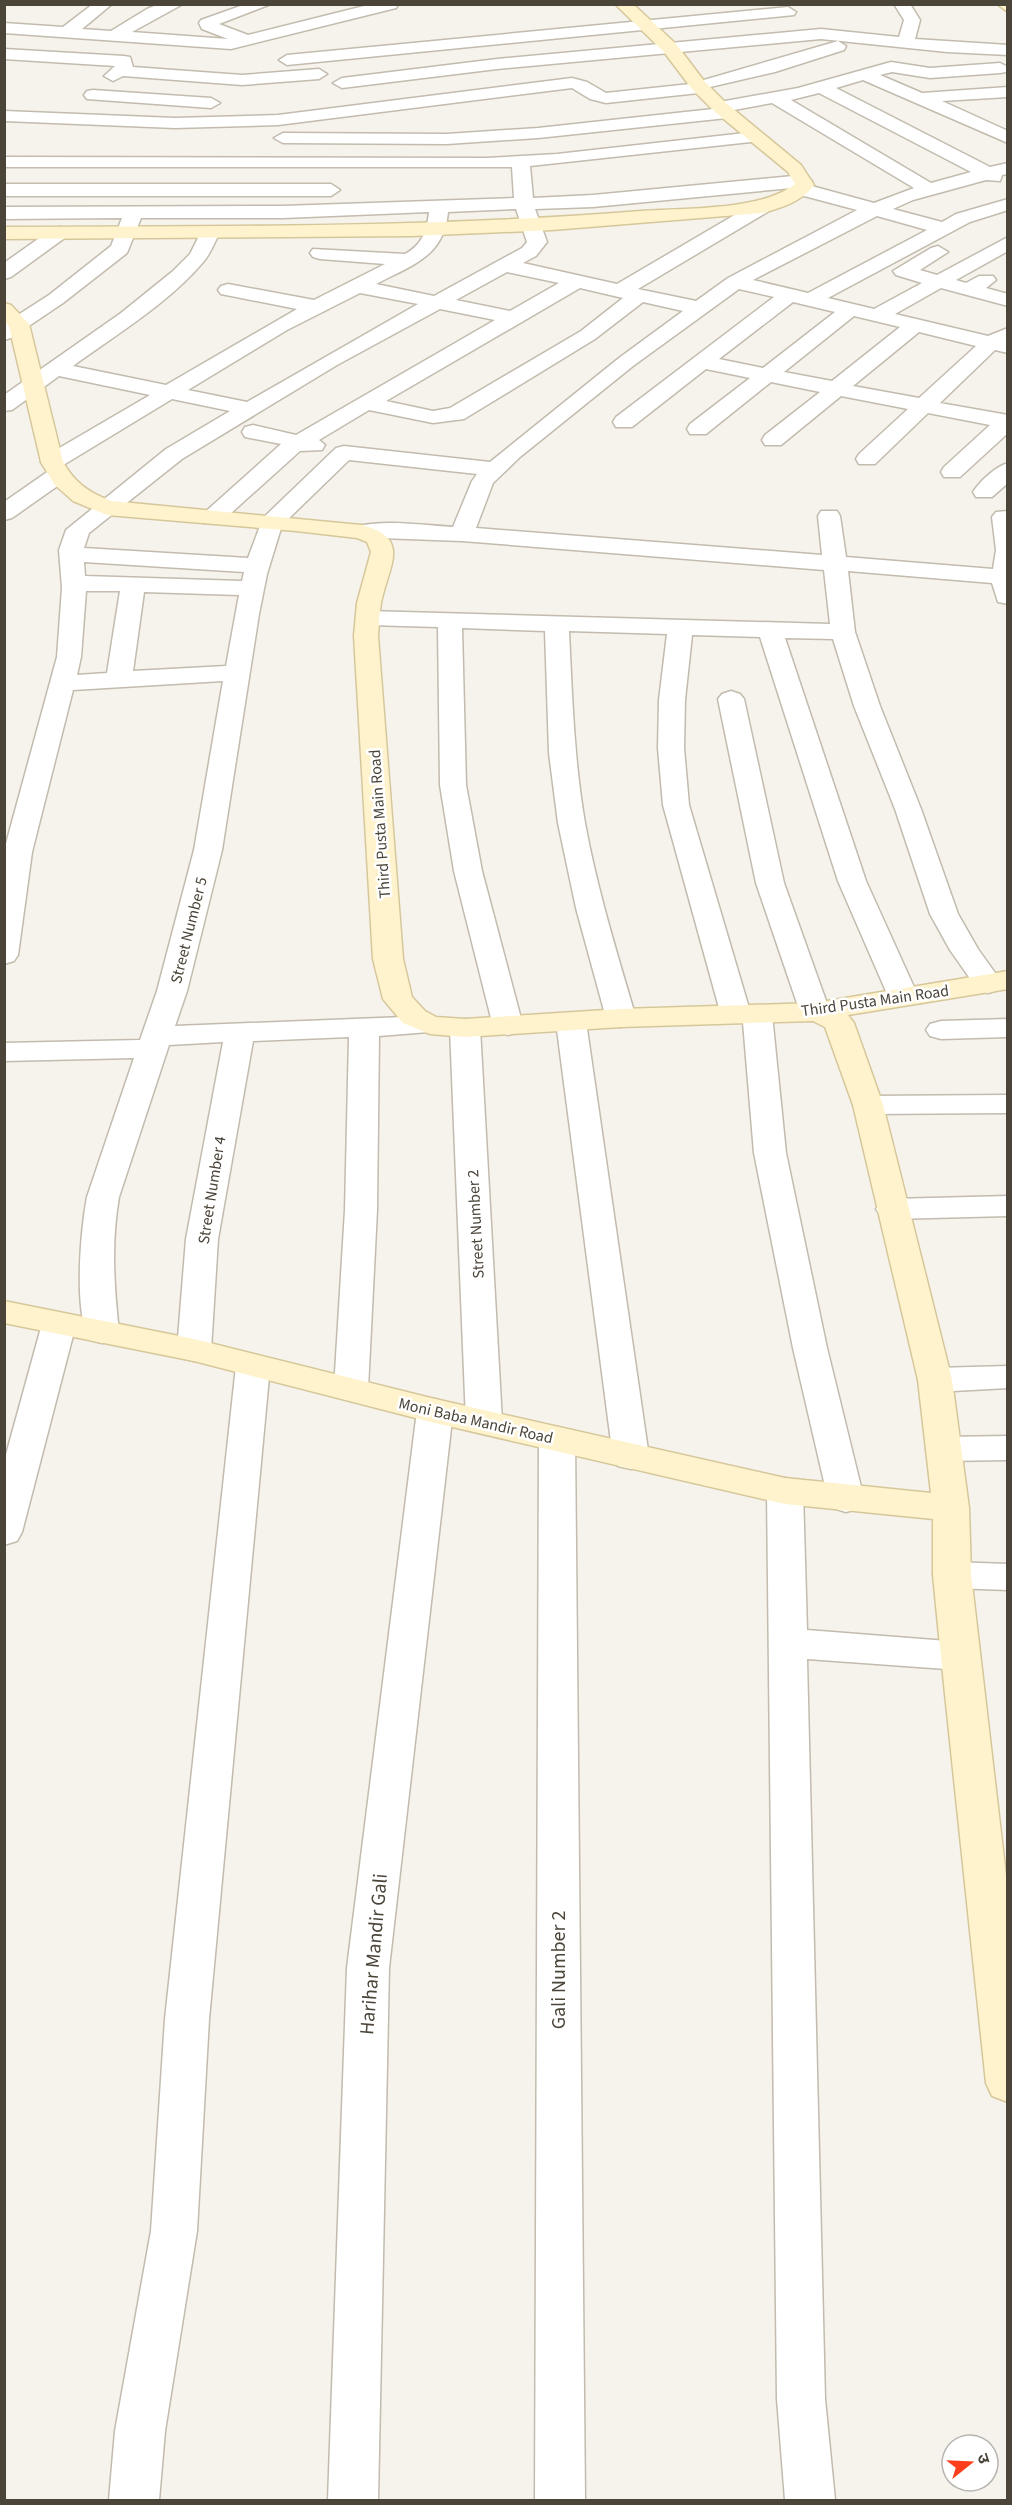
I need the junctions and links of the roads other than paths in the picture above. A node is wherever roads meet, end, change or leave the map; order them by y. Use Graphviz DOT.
graph roads {
  1 [pos="104,4"];
  2 [pos="263,4"];
  3 [pos="705,4"];
  4 [pos="902,4"];
  5 [pos="389,5"];
  6 [pos="629,5"];
  7 [pos="159,7"];
  8 [pos="601,8"];
  9 [pos="785,8"];
  10 [pos="314,9"];
  11 [pos="21,10"];
  12 [pos="336,17"];
  13 [pos="405,18"];
  14 [pos="720,19"];
  15 [pos="4,23"];
  16 [pos="207,23"];
  17 [pos="647,26"];
  18 [pos="4,28"];
  19 [pos="66,33"];
  20 [pos="419,33"];
  21 [pos="114,36"];
  22 [pos="803,36"];
  23 [pos="863,38"];
  24 [pos="247,40"];
  25 [pos="356,42"];
  26 [pos="906,43"];
  27 [pos="432,46"];
  28 [pos="670,48"];
  29 [pos="1008,50"];
  30 [pos="4,54"];
  31 [pos="276,55"];
  32 [pos="1008,67"];
  33 [pos="667,72"];
  34 [pos="321,73"];
  35 [pos="864,74"];
  36 [pos="113,76"];
  37 [pos="389,77"];
  38 [pos="697,81"];
  39 [pos="823,88"];
  40 [pos="600,89"];
  41 [pos="338,90"];
  42 [pos="1008,92"];
  43 [pos="493,93"];
  44 [pos="84,94"];
  45 [pos="921,97"];
  46 [pos="776,98"];
  47 [pos="419,102"];
  48 [pos="226,103"];
  49 [pos="571,104"];
  50 [pos="393,106"];
  51 [pos="507,106"];
  52 [pos="724,110"];
  53 [pos="4,116"];
  54 [pos="1008,118"];
  55 [pos="69,119"];
  56 [pos="522,119"];
  57 [pos="974,121"];
  58 [pos="538,133"];
  59 [pos="754,137"];
  60 [pos="249,138"];
  61 [pos="1008,138"];
  62 [pos="557,159"];
  63 [pos="784,160"];
  64 [pos="4,162"];
  65 [pos="156,162"];
  66 [pos="301,162"];
  67 [pos="522,162"];
  68 [pos="760,163"];
  69 [pos="1008,168"];
  70 [pos="985,173"];
  71 [pos="635,179"];
  72 [pos="1008,183"];
  73 [pos="802,185"];
  74 [pos="926,188"];
  75 [pos="153,189"];
  76 [pos="302,189"];
  77 [pos="4,190"];
  78 [pos="346,190"];
  79 [pos="380,190"];
  80 [pos="524,196"];
  81 [pos="906,196"];
  82 [pos="444,201"];
  83 [pos="1008,204"];
  84 [pos="762,207"];
  85 [pos="876,209"];
  86 [pos="296,212"];
  87 [pos="4,213"];
  88 [pos="963,218"];
  89 [pos="138,220"];
  90 [pos="529,225"];
  91 [pos="986,227"];
  92 [pos="943,228"];
  93 [pos="437,229"];
  94 [pos="210,232"];
  95 [pos="4,233"];
  96 [pos="58,233"];
  97 [pos="1008,235"];
  98 [pos="1008,243"];
  99 [pos="320,253"];
  100 [pos="409,260"];
  101 [pos="503,266"];
  102 [pos="1008,268"];
  103 [pos="4,273"];
  104 [pos="577,281"];
  105 [pos="939,281"];
  106 [pos="735,282"];
  107 [pos="357,286"];
  108 [pos="228,290"];
  109 [pos="968,290"];
  110 [pos="629,293"];
  111 [pos="789,295"];
  112 [pos="810,300"];
  113 [pos="1008,301"];
  114 [pos="435,303"];
  115 [pos="318,307"];
  116 [pos="698,308"];
  117 [pos="851,309"];
  118 [pos="877,316"];
  119 [pos="514,318"];
  120 [pos="758,319"];
  121 [pos="10,322"];
  122 [pos="779,323"];
  123 [pos="915,325"];
  124 [pos="800,328"];
  125 [pos="821,333"];
  126 [pos="954,334"];
  127 [pos="1002,341"];
  128 [pos="701,362"];
  129 [pos="57,369"];
  130 [pos="766,376"];
  131 [pos="33,386"];
  132 [pos="835,390"];
  133 [pos="169,391"];
  134 [pos="365,403"];
  135 [pos="4,405"];
  136 [pos="923,406"];
  137 [pos="250,409"];
  138 [pos="444,417"];
  139 [pos="1007,421"];
  140 [pos="624,422"];
  141 [pos="698,429"];
  142 [pos="252,432"];
  143 [pos="773,440"];
  144 [pos="300,442"];
  145 [pos="344,453"];
  146 [pos="378,456"];
  147 [pos="867,459"];
  148 [pos="55,469"];
  149 [pos="495,469"];
  150 [pos="1008,470"];
  151 [pos="952,472"];
  152 [pos="984,492"];
  153 [pos="107,508"];
  154 [pos="4,513"];
  155 [pos="829,516"];
  156 [pos="1004,517"];
  157 [pos="212,518"];
  158 [pos="271,522"];
  159 [pos="361,532"];
  160 [pos="462,534"];
  161 [pos="1007,548"];
  162 [pos="72,554"];
  163 [pos="834,565"];
  164 [pos="255,577"];
  165 [pos="74,584"];
  166 [pos="1006,584"];
  167 [pos="133,585"];
  168 [pos="368,618"];
  169 [pos="450,622"];
  170 [pos="557,625"];
  171 [pos="680,628"];
  172 [pos="770,630"];
  173 [pos="843,632"];
  174 [pos="238,673"];
  175 [pos="119,680"];
  176 [pos="63,683"];
  177 [pos="731,699"];
  178 [pos="4,955"];
  179 [pos="998,982"];
  180 [pos="903,996"];
  181 [pos="815,1012"];
  182 [pos="747,1015"];
  183 [pos="621,1018"];
  184 [pos="571,1022"];
  185 [pos="429,1025"];
  186 [pos="508,1026"];
  187 [pos="364,1028"];
  188 [pos="465,1028"];
  189 [pos="1008,1028"];
  190 [pos="941,1030"];
  191 [pos="240,1032"];
  192 [pos="155,1042"];
  193 [pos="4,1052"];
  194 [pos="1008,1104"];
  195 [pos="868,1105"];
  196 [pos="1008,1206"];
  197 [pos="892,1209"];
  198 [pos="4,1312"];
  199 [pos="60,1324"];
  200 [pos="102,1332"];
  201 [pos="194,1350"];
  202 [pos="253,1366"];
  203 [pos="1008,1377"];
  204 [pos="935,1380"];
  205 [pos="351,1389"];
  206 [pos="435,1411"];
  207 [pos="484,1421"];
  208 [pos="557,1439"];
  209 [pos="1008,1448"];
  210 [pos="944,1449"];
  211 [pos="631,1458"];
  212 [pos="785,1491"];
  213 [pos="846,1499"];
  214 [pos="951,1508"];
  215 [pos="4,1532"];
  216 [pos="952,1575"];
  217 [pos="1008,1577"];
  218 [pos="787,1643"];
  219 [pos="960,1656"];
  220 [pos="999,1929"];
  221 [pos="1008,2083"];
  222 [pos="134,2500"];
  223 [pos="353,2500"];
  224 [pos="560,2500"];
  225 [pos="810,2500"];
  1 -- 19 [label="street"];
  2 -- 16 [label="street"];
  3 -- 14 [label="street"];
  4 -- 26 [label="street"];
  5 -- 12 [label="street"];
  5 -- 13 [label="street"];
  6 -- 8 [label="street"];
  6 -- 17 [label="street"];
  7 -- 16 [label="street"];
  7 -- 21 [label="street"];
  9 -- 14 [label="street"];
  9 -- 22 [label="street"];
  10 -- 12 [label="street"];
  11 -- 15 [label="street"];
  12 -- 24 [label="street"];
  12 -- 25 [label="street"];
  14 -- 17 [label="street"];
  16 -- 24 [label="street"];
  17 -- 27 [label="street"];
  17 -- 28 [label="street"];
  18 -- 19 [label="street"];
  19 -- 21 [label="street"];
  20 -- 27 [label="street"];
  21 -- 24 [label="street"];
  22 -- 23 [label="street"];
  22 -- 28 [label="street"];
  23 -- 26 [label="street"];
  23 -- 38 [label="street"];
  24 -- 31 [label="street"];
  25 -- 27 [label="street"];
  25 -- 31 [label="street"];
  25 -- 37 [label="street"];
  26 -- 29 [label="street"];
  28 -- 37 [label="street"];
  28 -- 38 [label="street"];
  30 -- 36 [label="street"];
  31 -- 34 [label="street"];
  32 -- 35 [label="street"];
  33 -- 38 [label="street"];
  34 -- 36 [label="street"];
  34 -- 41 [label="street"];
  35 -- 39 [label="street"];
  35 -- 45 [label="street"];
  36 -- 44 [label="street"];
  37 -- 41 [label="street"];
  37 -- 47 [label="street"];
  38 -- 40 [label="street"];
  38 -- 52 [label="street"];
  39 -- 46 [label="street"];
  39 -- 70 [label="street"];
  40 -- 43 [label="street"];
  40 -- 49 [label="street"];
  41 -- 50 [label="street"];
  42 -- 45 [label="street"];
  43 -- 47 [label="street"];
  43 -- 51 [label="street"];
  44 -- 48 [label="street"];
  44 -- 55 [label="street"];
  45 -- 57 [label="street"];
  46 -- 52 [label="street"];
  46 -- 74 [label="street"];
  47 -- 50 [label="street"];
  50 -- 55 [label="street"];
  52 -- 58 [label="street"];
  52 -- 59 [label="street"];
  53 -- 55 [label="street"];
  54 -- 57 [label="street"];
  56 -- 58 [label="street"];
  57 -- 61 [label="street"];
  58 -- 60 [label="street"];
  58 -- 62 [label="street"];
  59 -- 62 [label="street"];
  59 -- 63 [label="street"];
  62 -- 67 [label="street"];
  63 -- 68 [label="street"];
  63 -- 73 [label="street"];
  64 -- 65 [label="street"];
  65 -- 66 [label="street"];
  65 -- 75 [label="street"];
  66 -- 67 [label="street"];
  66 -- 76 [label="street"];
  67 -- 80 [label="street"];
  69 -- 70 [label="street"];
  70 -- 72 [label="street"];
  70 -- 74 [label="street"];
  71 -- 80 [label="street"];
  73 -- 80 [label="street"];
  73 -- 84 [label="street"];
  73 -- 85 [label="street"];
  74 -- 81 [label="street"];
  75 -- 76 [label="street"];
  75 -- 77 [label="street"];
  75 -- 89 [label="street"];
  76 -- 78 [label="street"];
  76 -- 86 [label="street"];
  79 -- 82 [label="street"];
  80 -- 82 [label="street"];
  80 -- 90 [label="street"];
  81 -- 85 [label="street"];
  81 -- 88 [label="street"];
  82 -- 86 [label="street"];
  82 -- 93 [label="street"];
  83 -- 88 [label="street"];
  84 -- 90 [label="street"];
  84 -- 110 [label="street"];
  85 -- 92 [label="street"];
  85 -- 106 [label="street"];
  86 -- 89 [label="street"];
  87 -- 89 [label="street"];
  88 -- 91 [label="street"];
  88 -- 92 [label="street"];
  89 -- 94 [label="street"];
  89 -- 96 [label="street"];
  89 -- 121 [label="street"];
  90 -- 93 [label="street"];
  90 -- 101 [label="street"];
  91 -- 97 [label="street"];
  91 -- 105 [label="street"];
  92 -- 112 [label="street"];
  93 -- 94 [label="street"];
  93 -- 100 [label="street"];
  94 -- 129 [label="street"];
  95 -- 96 [label="street"];
  96 -- 103 [label="street"];
  98 -- 105 [label="street"];
  99 -- 100 [label="street"];
  100 -- 107 [label="street"];
  101 -- 104 [label="street"];
  101 -- 114 [label="street"];
  102 -- 109 [label="street"];
  104 -- 110 [label="street"];
  104 -- 119 [label="street"];
  105 -- 109 [label="street"];
  105 -- 118 [label="street"];
  106 -- 111 [label="street"];
  106 -- 116 [label="street"];
  107 -- 114 [label="street"];
  107 -- 115 [label="street"];
  108 -- 115 [label="street"];
  109 -- 113 [label="street"];
  110 -- 116 [label="street"];
  110 -- 138 [label="street"];
  111 -- 112 [label="street"];
  111 -- 120 [label="street"];
  112 -- 117 [label="street"];
  113 -- 126 [label="street"];
  114 -- 119 [label="street"];
  114 -- 137 [label="street"];
  115 -- 133 [label="street"];
  116 -- 149 [label="street"];
  117 -- 118 [label="street"];
  117 -- 125 [label="street"];
  118 -- 123 [label="street"];
  119 -- 134 [label="street"];
  120 -- 122 [label="street"];
  120 -- 128 [label="street"];
  121 -- 131 [label="street"];
  123 -- 126 [label="street"];
  123 -- 132 [label="street"];
  124 -- 125 [label="street"];
  125 -- 130 [label="street"];
  126 -- 127 [label="street"];
  127 -- 136 [label="street"];
  128 -- 130 [label="street"];
  128 -- 140 [label="street"];
  129 -- 131 [label="street"];
  129 -- 133 [label="street"];
  130 -- 132 [label="street"];
  130 -- 141 [label="street"];
  131 -- 135 [label="street"];
  131 -- 148 [label="street"];
  132 -- 136 [label="street"];
  132 -- 143 [label="street"];
  133 -- 137 [label="street"];
  133 -- 148 [label="street"];
  134 -- 138 [label="street"];
  134 -- 144 [label="street"];
  136 -- 139 [label="street"];
  136 -- 147 [label="street"];
  137 -- 153 [label="street"];
  138 -- 146 [label="street"];
  139 -- 151 [label="street"];
  142 -- 144 [label="street"];
  144 -- 145 [label="street"];
  144 -- 157 [label="street"];
  145 -- 146 [label="street"];
  145 -- 158 [label="street"];
  146 -- 149 [label="street"];
  148 -- 153 [label="street"];
  148 -- 154 [label="street"];
  149 -- 160 [label="street"];
  150 -- 152 [label="street"];
  153 -- 157 [label="street"];
  153 -- 162 [label="street"];
  155 -- 163 [label="street"];
  156 -- 161 [label="street"];
  157 -- 158 [label="street"];
  158 -- 159 [label="street"];
  158 -- 164 [label="street, Street Number 5"];
  159 -- 160 [label="street"];
  159 -- 168 [label="street, Third Pusta Main Road"];
  160 -- 163 [label="street"];
  161 -- 166 [label="street"];
  162 -- 164 [label="street"];
  162 -- 165 [label="street"];
  163 -- 166 [label="street"];
  163 -- 173 [label="street"];
  164 -- 167 [label="street"];
  164 -- 174 [label="street, Street Number 5"];
  165 -- 167 [label="street"];
  165 -- 176 [label="street"];
  167 -- 175 [label="street"];
  168 -- 169 [label="street"];
  168 -- 185 [label="street, Third Pusta Main Road"];
  169 -- 170 [label="street"];
  169 -- 186 [label="street"];
  170 -- 171 [label="street"];
  170 -- 183 [label="street"];
  171 -- 172 [label="street"];
  171 -- 182 [label="street"];
  172 -- 173 [label="street"];
  172 -- 180 [label="street"];
  173 -- 179 [label="street"];
  174 -- 175 [label="street"];
  174 -- 192 [label="street, Street Number 5"];
  175 -- 176 [label="street"];
  176 -- 178 [label="street"];
  177 -- 181 [label="street"];
  179 -- 180 [label="street, Third Pusta Main Road"];
  180 -- 181 [label="street, Third Pusta Main Road"];
  181 -- 182 [label="street, Third Pusta Main Road"];
  181 -- 195 [label="street"];
  182 -- 183 [label="street, Third Pusta Main Road"];
  182 -- 213 [label="street"];
  183 -- 184 [label="street, Third Pusta Main Road"];
  184 -- 186 [label="street, Third Pusta Main Road"];
  184 -- 211 [label="street"];
  185 -- 187 [label="street"];
  185 -- 188 [label="street, Third Pusta Main Road"];
  186 -- 188 [label="street, Third Pusta Main Road"];
  187 -- 191 [label="street"];
  187 -- 205 [label="street"];
  188 -- 207 [label="street, Street Number 2"];
  189 -- 190 [label="street"];
  191 -- 192 [label="street"];
  191 -- 201 [label="street, Street Number 4"];
  192 -- 193 [label="street"];
  192 -- 200 [label="street, Street Number 5"];
  194 -- 195 [label="street"];
  195 -- 197 [label="street"];
  196 -- 197 [label="street"];
  197 -- 204 [label="street"];
  198 -- 199 [label="street, Moni Baba Mandir Road"];
  199 -- 200 [label="street, Moni Baba Mandir Road"];
  199 -- 215 [label="street"];
  200 -- 201 [label="street, Moni Baba Mandir Road"];
  201 -- 202 [label="street, Moni Baba Mandir Road"];
  202 -- 205 [label="street, Moni Baba Mandir Road"];
  202 -- 222 [label="street"];
  203 -- 204 [label="street"];
  204 -- 210 [label="street"];
  205 -- 206 [label="street, Moni Baba Mandir Road"];
  206 -- 207 [label="street, Moni Baba Mandir Road"];
  206 -- 223 [label="street, Harihar Mandir Gali"];
  207 -- 208 [label="street, Moni Baba Mandir Road"];
  208 -- 211 [label="street, Moni Baba Mandir Road"];
  208 -- 224 [label="street, Gali Number 2"];
  209 -- 210 [label="street"];
  210 -- 214 [label="street"];
  211 -- 212 [label="street, Moni Baba Mandir Road"];
  212 -- 213 [label="street, Moni Baba Mandir Road"];
  212 -- 218 [label="street"];
  213 -- 214 [label="street, Moni Baba Mandir Road"];
  214 -- 216 [label="street"];
  216 -- 217 [label="street"];
  216 -- 219 [label="street"];
  218 -- 219 [label="street"];
  218 -- 225 [label="street"];
  219 -- 220 [label="street"];
  220 -- 221 [label="street"];
}
